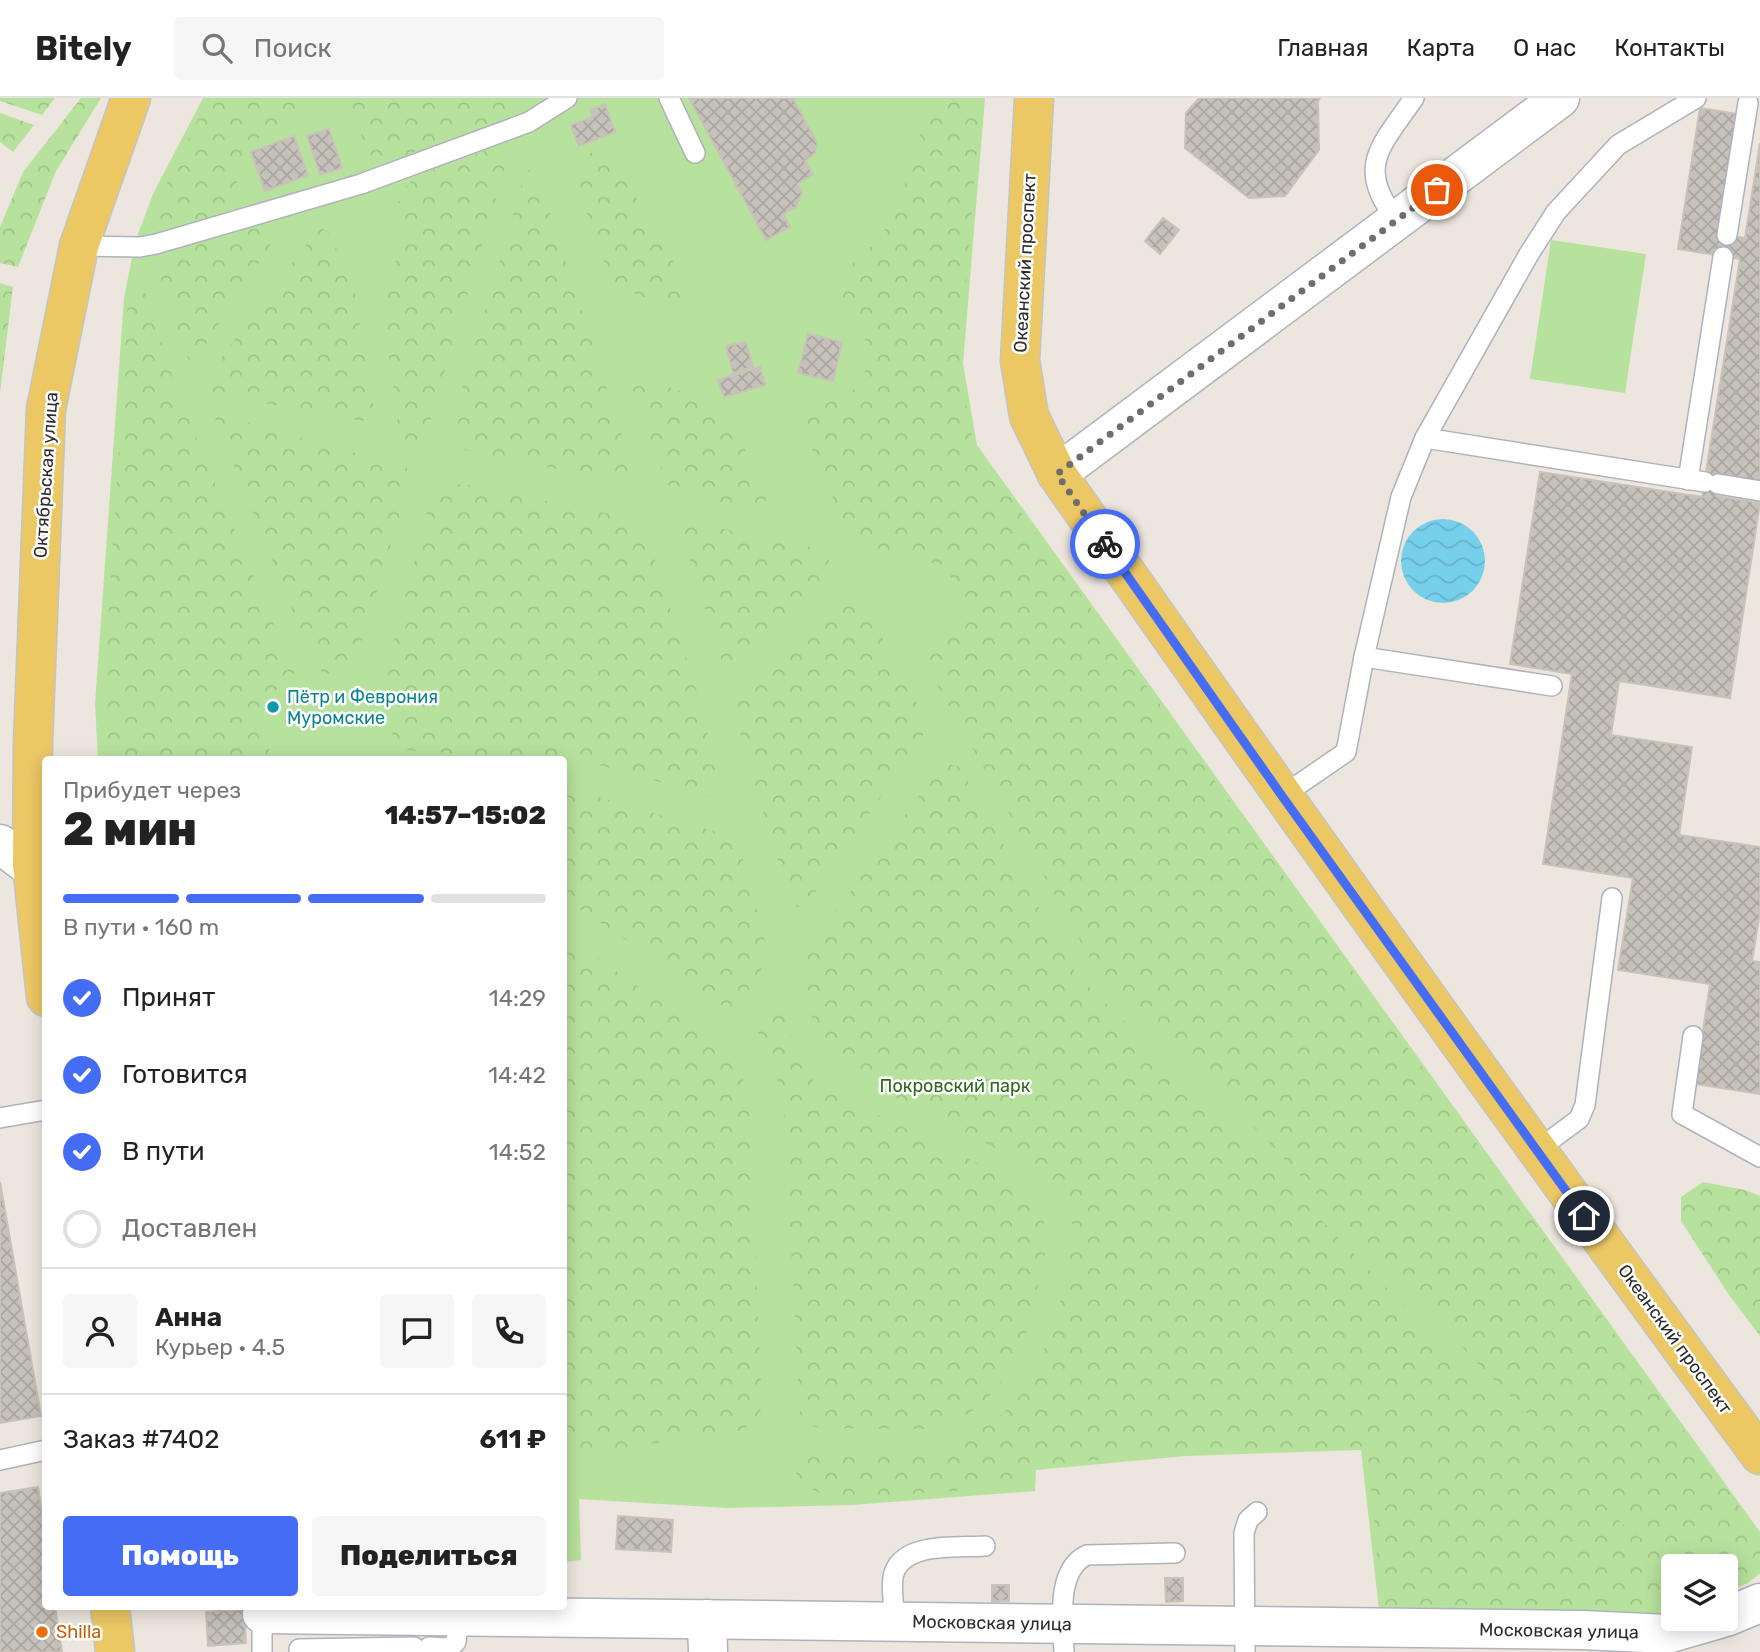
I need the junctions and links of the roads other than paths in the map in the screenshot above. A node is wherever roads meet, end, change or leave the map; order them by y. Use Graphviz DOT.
graph roads {
  1 [pos="131,98"];
  2 [pos="567,98"];
  3 [pos="669,98"];
  4 [pos="1034,98"];
  5 [pos="1414,98"];
  6 [pos="1560,98"];
  7 [pos="1696,98"];
  8 [pos="1748,103"];
  9 [pos="695,153"];
  10 [pos="1397,220"];
  11 [pos="1727,235"];
  12 [pos="79,246"];
  13 [pos="1723,257"];
  14 [pos="1425,438"];
  15 [pos="1057,474"];
  16 [pos="1703,482"];
  17 [pos="1760,491"];
  18 [pos="1364,657"];
  19 [pos="1552,686"];
  20 [pos="1282,796"];
  21 [pos="0,844"];
  22 [pos="32,864"];
  23 [pos="1612,898"];
  24 [pos="42,959"];
  25 [pos="1693,1036"];
  26 [pos="42,1111"];
  27 [pos="0,1118"];
  28 [pos="1536,1151"];
  29 [pos="1760,1157"];
  30 [pos="42,1451"];
  31 [pos="1760,1455"];
  32 [pos="0,1460"];
  33 [pos="1257,1512"];
  34 [pos="985,1546"];
  35 [pos="1175,1553"];
  36 [pos="1760,1603"];
  37 [pos="110,1610"];
  38 [pos="1738,1612"];
  39 [pos="262,1614"];
  40 [pos="895,1621"];
  41 [pos="1677,1631"];
  42 [pos="707,1636"];
  43 [pos="1063,1638"];
  44 [pos="1245,1639"];
  45 [pos="418,1640"];
  46 [pos="1432,1640"];
  47 [pos="299,1649"];
  48 [pos="115,1652"];
  49 [pos="262,1652"];
  1 -- 12 [label="main road, Октябрьская улица"];
  2 -- 12 [label="lane"];
  3 -- 9 [label="lane"];
  4 -- 15 [label="main road, Океанский проспект"];
  5 -- 10 [label="lane"];
  6 -- 10 [label="street"];
  7 -- 14 [label="lane"];
  8 -- 11 [label="lane"];
  10 -- 15 [label="street"];
  12 -- 22 [label="main road, Октябрьская улица"];
  13 -- 16 [label="lane"];
  14 -- 16 [label="lane"];
  14 -- 18 [label="lane"];
  15 -- 20 [label="main road, Океанский проспект"];
  16 -- 17 [label="lane"];
  18 -- 19 [label="lane"];
  18 -- 20 [label="lane"];
  20 -- 28 [label="main road, Океанский проспект"];
  21 -- 22 [label="street"];
  22 -- 24 [label="main road, Октябрьская улица"];
  23 -- 28 [label="lane"];
  25 -- 29 [label="lane"];
  26 -- 27 [label="lane"];
  28 -- 31 [label="main road, Океанский проспект"];
  30 -- 32 [label="lane"];
  33 -- 44 [label="lane"];
  34 -- 40 [label="lane"];
  35 -- 43 [label="lane"];
  36 -- 38 [label="street"];
  37 -- 48 [label="main road"];
  39 -- 45 [label="street, Московская улица"];
  39 -- 49 [label="lane"];
  40 -- 42 [label="street, Московская улица"];
  40 -- 43 [label="street, Московская улица"];
  41 -- 46 [label="street, Московская улица"];
  42 -- 45 [label="street, Московская улица"];
  43 -- 44 [label="street, Московская улица"];
  44 -- 46 [label="street, Московская улица"];
  45 -- 47 [label="lane"];
}
